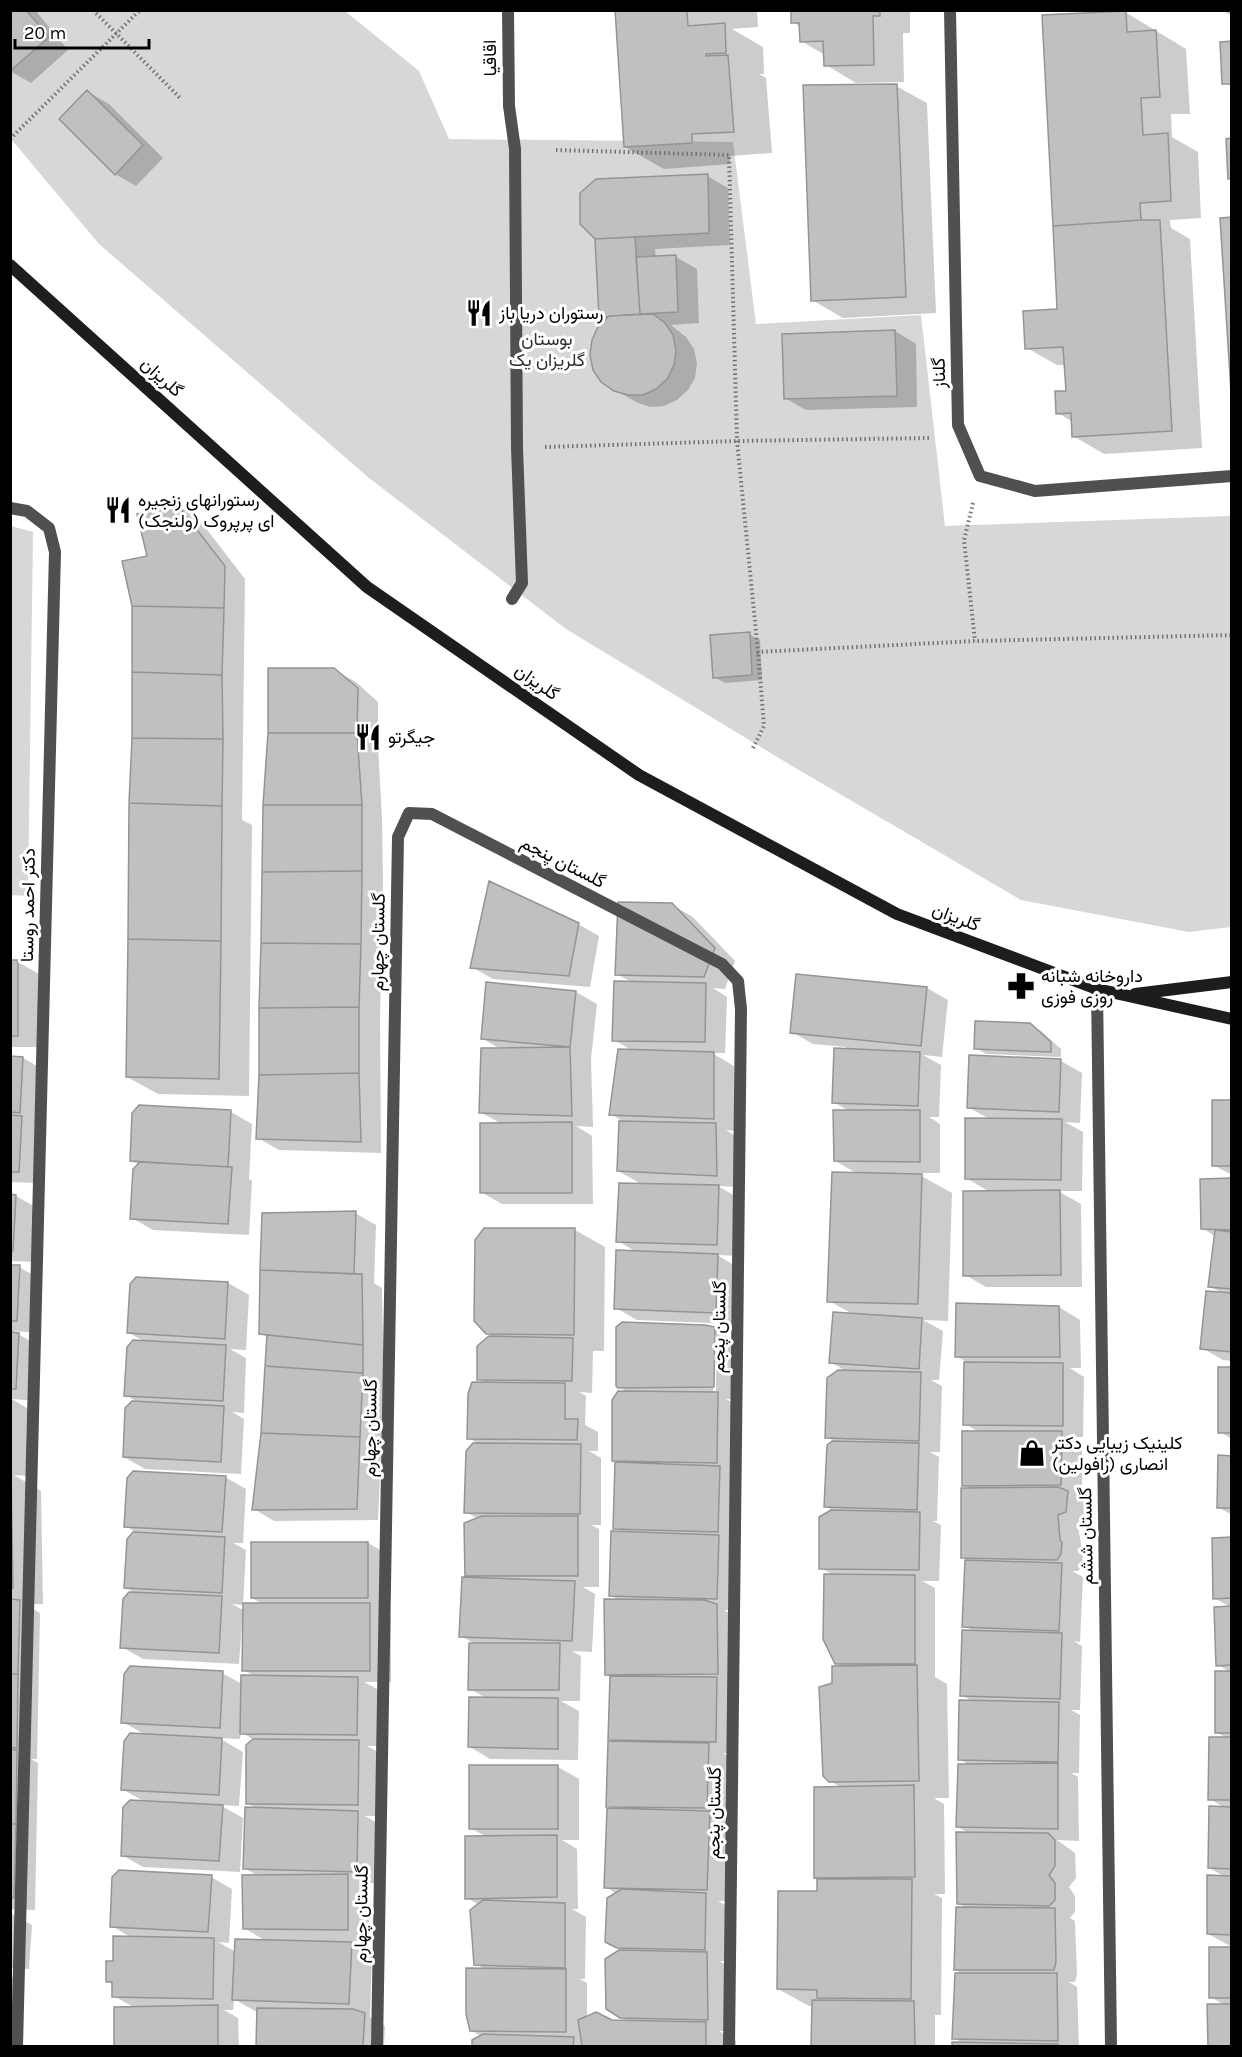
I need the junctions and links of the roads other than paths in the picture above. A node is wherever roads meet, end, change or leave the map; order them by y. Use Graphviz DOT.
graph roads {
  1 [pos="508,10"];
  2 [pos="950,10"];
  3 [pos="10,265"];
  4 [pos="1232,476"];
  5 [pos="10,508"];
  6 [pos="512,599"];
  7 [pos="409,813"];
  8 [pos="1232,982"];
  9 [pos="1097,989"];
  10 [pos="1127,995"];
  11 [pos="1232,1020"];
  12 [pos="17,2046"];
  13 [pos="377,2046"];
  14 [pos="729,2046"];
  15 [pos="1111,2046"];
  1 -- 6 [label="street, اقاقیا"];
  2 -- 4 [label="street, گلناز"];
  3 -- 9 [label="street, گلریزان"];
  5 -- 12 [label="street, دکتر احمد روستا"];
  7 -- 13 [label="street, گلستان چهارم"];
  7 -- 14 [label="street, گلستان پنجم"];
  8 -- 10 [label="street, گلریزان"];
  9 -- 10 [label="street, گلریزان"];
  9 -- 15 [label="street, گلستان ششم"];
  10 -- 11 [label="street, گلریزان"];
}
